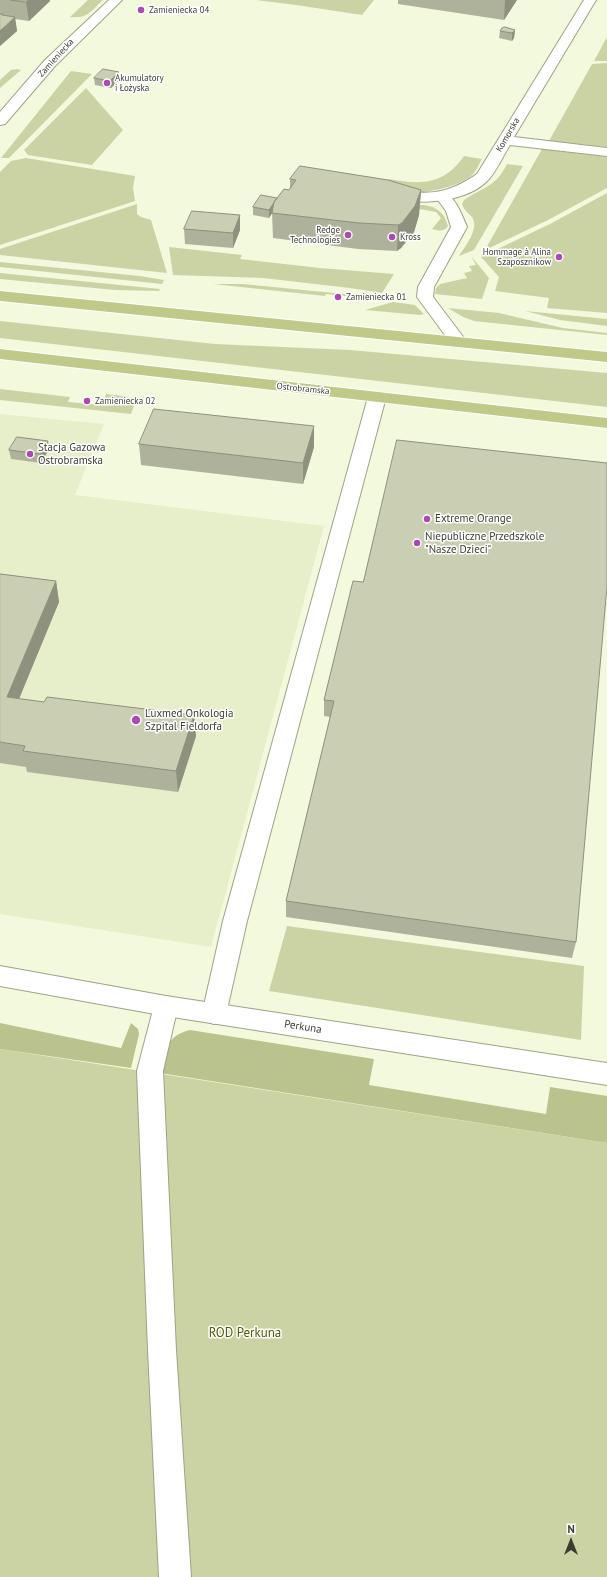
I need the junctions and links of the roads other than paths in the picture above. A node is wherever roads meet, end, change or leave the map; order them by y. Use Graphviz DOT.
graph roads {
  1 [pos="116,0"];
  2 [pos="590,0"];
  3 [pos="0,121"];
  4 [pos="504,140"];
  5 [pos="607,152"];
  6 [pos="378,193"];
  7 [pos="442,196"];
  8 [pos="0,296"];
  9 [pos="459,342"];
  10 [pos="0,354"];
  11 [pos="607,357"];
  12 [pos="377,397"];
  13 [pos="607,423"];
  14 [pos="0,976"];
  15 [pos="166,1006"];
  16 [pos="214,1014"];
  17 [pos="607,1074"];
  18 [pos="176,1577"];
  1 -- 3 [label="street, Zamieniecka"];
  2 -- 4 [label="street, Komorska"];
  4 -- 5 [label="street"];
  4 -- 7 [label="street, Komorska"];
  6 -- 7 [label="street, Komorska"];
  7 -- 9 [label="street"];
  8 -- 9 [label="main road"];
  9 -- 11 [label="main road"];
  10 -- 12 [label="main road, Ostrobramska"];
  12 -- 13 [label="main road, Ostrobramska"];
  12 -- 16 [label="street"];
  14 -- 15 [label="street, Perkuna"];
  15 -- 16 [label="street, Perkuna"];
  15 -- 18 [label="street"];
  16 -- 17 [label="street, Perkuna"];
}
